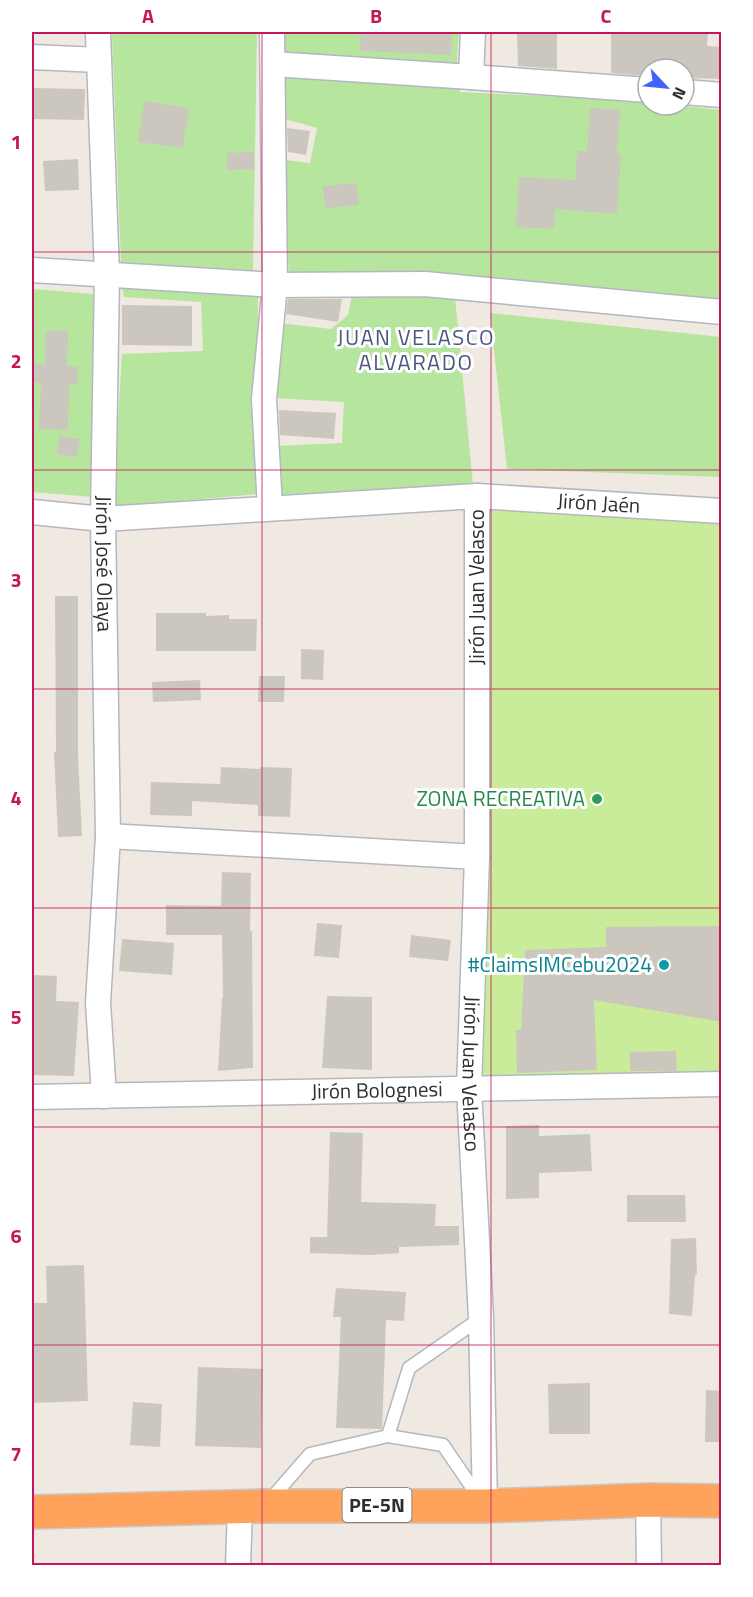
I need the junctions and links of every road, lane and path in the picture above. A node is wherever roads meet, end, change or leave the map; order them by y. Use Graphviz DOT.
graph roads {
  1 [pos="98,32"];
  2 [pos="272,32"];
  3 [pos="472,32"];
  4 [pos="32,57"];
  5 [pos="99,60"];
  6 [pos="273,64"];
  7 [pos="471,77"];
  8 [pos="636,89"];
  9 [pos="696,94"];
  10 [pos="722,95"];
  11 [pos="32,270"];
  12 [pos="107,274"];
  13 [pos="275,285"];
  14 [pos="722,312"];
  15 [pos="477,496"];
  16 [pos="270,508"];
  17 [pos="722,511"];
  18 [pos="32,512"];
  19 [pos="103,519"];
  20 [pos="108,836"];
  21 [pos="477,857"];
  22 [pos="722,1084"];
  23 [pos="469,1088"];
  24 [pos="104,1096"];
  25 [pos="32,1097"];
  26 [pos="481,1318"];
  27 [pos="388,1436"];
  28 [pos="648,1500"];
  29 [pos="722,1501"];
  30 [pos="485,1506"];
  31 [pos="252,1507"];
  32 [pos="32,1512"];
  33 [pos="238,1566"];
  34 [pos="649,1566"];
  1 -- 5 [label="street, Jirón José Olaya"];
  2 -- 6 [label="street"];
  3 -- 7 [label="street"];
  4 -- 5 [label="street"];
  5 -- 12 [label="street, Jirón José Olaya"];
  6 -- 7 [label="street"];
  6 -- 13 [label="street"];
  7 -- 8 [label="street"];
  9 -- 10 [label="street"];
  11 -- 12 [label="street"];
  12 -- 13 [label="street"];
  12 -- 19 [label="street, Jirón José Olaya"];
  13 -- 14 [label="street"];
  13 -- 16 [label="street"];
  15 -- 16 [label="street, Jirón Jaén"];
  15 -- 17 [label="street, Jirón Jaén"];
  15 -- 21 [label="street, Jirón Juan Velasco"];
  16 -- 19 [label="street, Jirón Jaén"];
  18 -- 19 [label="street"];
  19 -- 20 [label="street, Jirón José Olaya"];
  20 -- 21 [label="street"];
  20 -- 24 [label="street, Jirón José Olaya"];
  21 -- 23 [label="street, Jirón Juan Velasco"];
  22 -- 23 [label="street, Jirón Bolognesi"];
  23 -- 24 [label="street, Jirón Bolognesi"];
  23 -- 26 [label="street, Jirón Juan Velasco"];
  24 -- 25 [label="street, Jirón Bolognesi"];
  26 -- 27 [label="lane"];
  26 -- 30 [label="street, Jirón Juan Velasco"];
  27 -- 30 [label="lane"];
  27 -- 31 [label="lane"];
  28 -- 29 [label="highway, PE-5N"];
  28 -- 30 [label="highway, PE-5N"];
  28 -- 34 [label="street"];
  30 -- 31 [label="highway, PE-5N"];
  31 -- 32 [label="highway, PE-5N"];
  31 -- 33 [label="street"];
}
